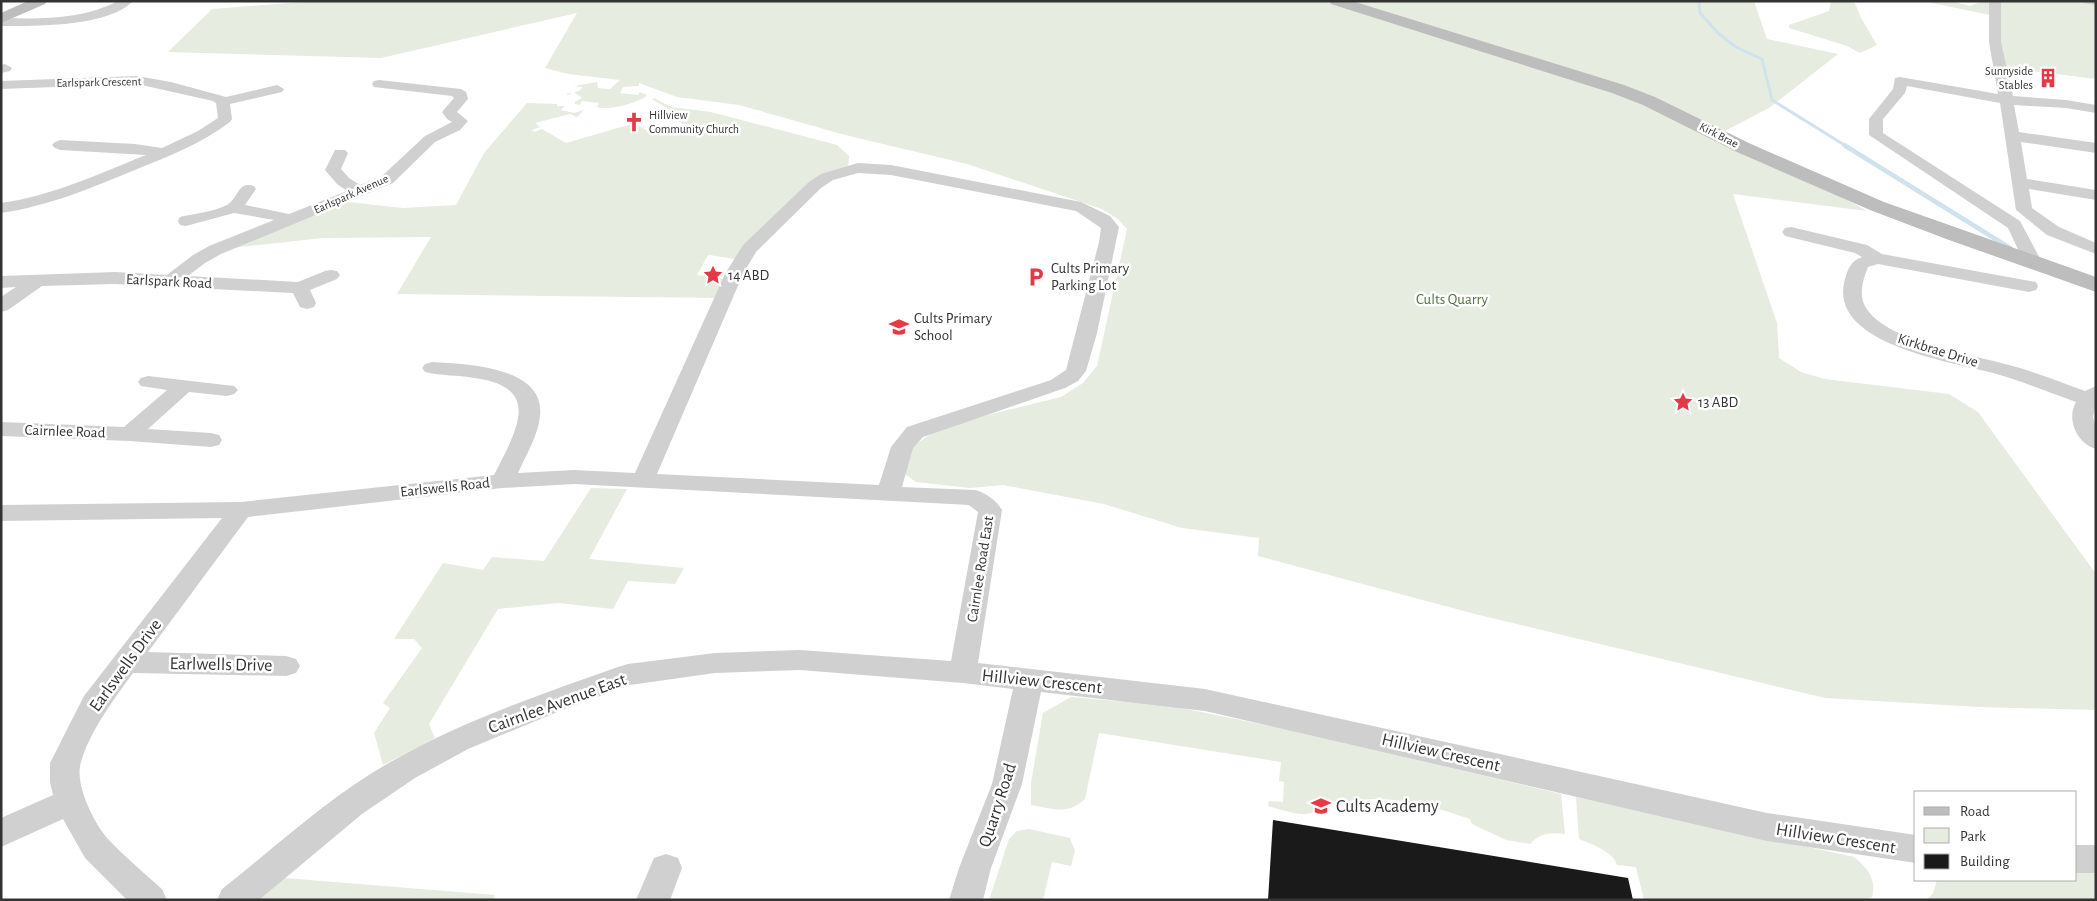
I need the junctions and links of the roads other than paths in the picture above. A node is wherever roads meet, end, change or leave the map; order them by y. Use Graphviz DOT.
graph roads {
  1 [pos="40,1"];
  2 [pos="127,1"];
  3 [pos="1336,1"];
  4 [pos="1994,1"];
  5 [pos="2088,1"];
  6 [pos="2096,2"];
  7 [pos="1,21"];
  8 [pos="1,85"];
  9 [pos="19,85"];
  10 [pos="281,86"];
  11 [pos="389,88"];
  12 [pos="1,96"];
  13 [pos="2006,100"];
  14 [pos="223,102"];
  15 [pos="2096,108"];
  16 [pos="2013,136"];
  17 [pos="60,145"];
  18 [pos="2096,148"];
  19 [pos="164,153"];
  20 [pos="340,153"];
  21 [pos="2020,183"];
  22 [pos="248,189"];
  23 [pos="360,192"];
  24 [pos="2096,195"];
  25 [pos="1,208"];
  26 [pos="234,208"];
  27 [pos="291,220"];
  28 [pos="186,221"];
  29 [pos="1792,232"];
  30 [pos="2096,249"];
  31 [pos="1877,258"];
  32 [pos="2034,264"];
  33 [pos="331,275"];
  34 [pos="38,280"];
  35 [pos="1,282"];
  36 [pos="170,282"];
  37 [pos="2096,285"];
  38 [pos="2029,286"];
  39 [pos="1,306"];
  40 [pos="432,368"];
  41 [pos="148,382"];
  42 [pos="183,387"];
  43 [pos="227,390"];
  44 [pos="2091,395"];
  45 [pos="1,429"];
  46 [pos="129,434"];
  47 [pos="211,440"];
  48 [pos="2096,442"];
  49 [pos="643,480"];
  50 [pos="502,481"];
  51 [pos="889,492"];
  52 [pos="241,510"];
  53 [pos="1,513"];
  54 [pos="126,662"];
  55 [pos="286,666"];
  56 [pos="963,672"];
  57 [pos="1029,680"];
  58 [pos="70,801"];
  59 [pos="1,833"];
  60 [pos="1914,849"];
  61 [pos="2077,859"];
  62 [pos="2096,859"];
  63 [pos="666,868"];
  64 [pos="150,900"];
  65 [pos="234,900"];
  66 [pos="653,900"];
  67 [pos="966,900"];
  1 -- 7 [label="street"];
  2 -- 7 [label="street"];
  3 -- 32 [label="street, Kirk Brae"];
  4 -- 13 [label="street"];
  5 -- 6 [label="street"];
  8 -- 9 [label="street, Earlspark Crescent"];
  9 -- 12 [label="street"];
  9 -- 14 [label="street, Earlspark Crescent"];
  10 -- 14 [label="street"];
  11 -- 23 [label="street, Earlspark Avenue"];
  13 -- 15 [label="street"];
  13 -- 16 [label="street"];
  13 -- 32 [label="street"];
  14 -- 19 [label="street"];
  16 -- 18 [label="street"];
  16 -- 21 [label="street"];
  17 -- 19 [label="street"];
  19 -- 25 [label="street"];
  20 -- 23 [label="street"];
  21 -- 24 [label="street"];
  21 -- 30 [label="street"];
  22 -- 26 [label="street"];
  23 -- 27 [label="street, Earlspark Avenue"];
  26 -- 27 [label="street"];
  26 -- 28 [label="street"];
  27 -- 36 [label="street, Earlspark Avenue"];
  29 -- 31 [label="street"];
  31 -- 38 [label="street"];
  31 -- 44 [label="street, Kirkbrae Drive"];
  32 -- 37 [label="street, Kirk Brae"];
  33 -- 36 [label="street, Earlspark Road"];
  34 -- 35 [label="street, Earlspark Road"];
  34 -- 36 [label="street, Earlspark Road"];
  34 -- 39 [label="street"];
  40 -- 50 [label="street"];
  41 -- 42 [label="street"];
  42 -- 43 [label="street"];
  42 -- 46 [label="street"];
  44 -- 48 [label="street"];
  45 -- 46 [label="street, Cairnlee Road"];
  46 -- 47 [label="street, Cairnlee Road"];
  49 -- 50 [label="street, Earlswells Road"];
  49 -- 51 [label="street, Earlswells Road"];
  49 -- 51 [label="street"];
  50 -- 52 [label="street, Earlswells Road"];
  51 -- 56 [label="street, Cairnlee Road East"];
  52 -- 53 [label="street, Earlswells Road"];
  52 -- 54 [label="street, Earlswells Drive"];
  54 -- 55 [label="street, Earlwells Drive"];
  54 -- 58 [label="street, Earlswells Drive"];
  56 -- 57 [label="street, Hillview Crescent"];
  56 -- 65 [label="street, Cairnlee Avenue East"];
  57 -- 60 [label="street, Hillview Crescent"];
  57 -- 67 [label="street, Quarry Road"];
  58 -- 59 [label="street"];
  58 -- 64 [label="street, Earlswells Drive"];
  61 -- 62 [label="street"];
  63 -- 66 [label="street"];
}
